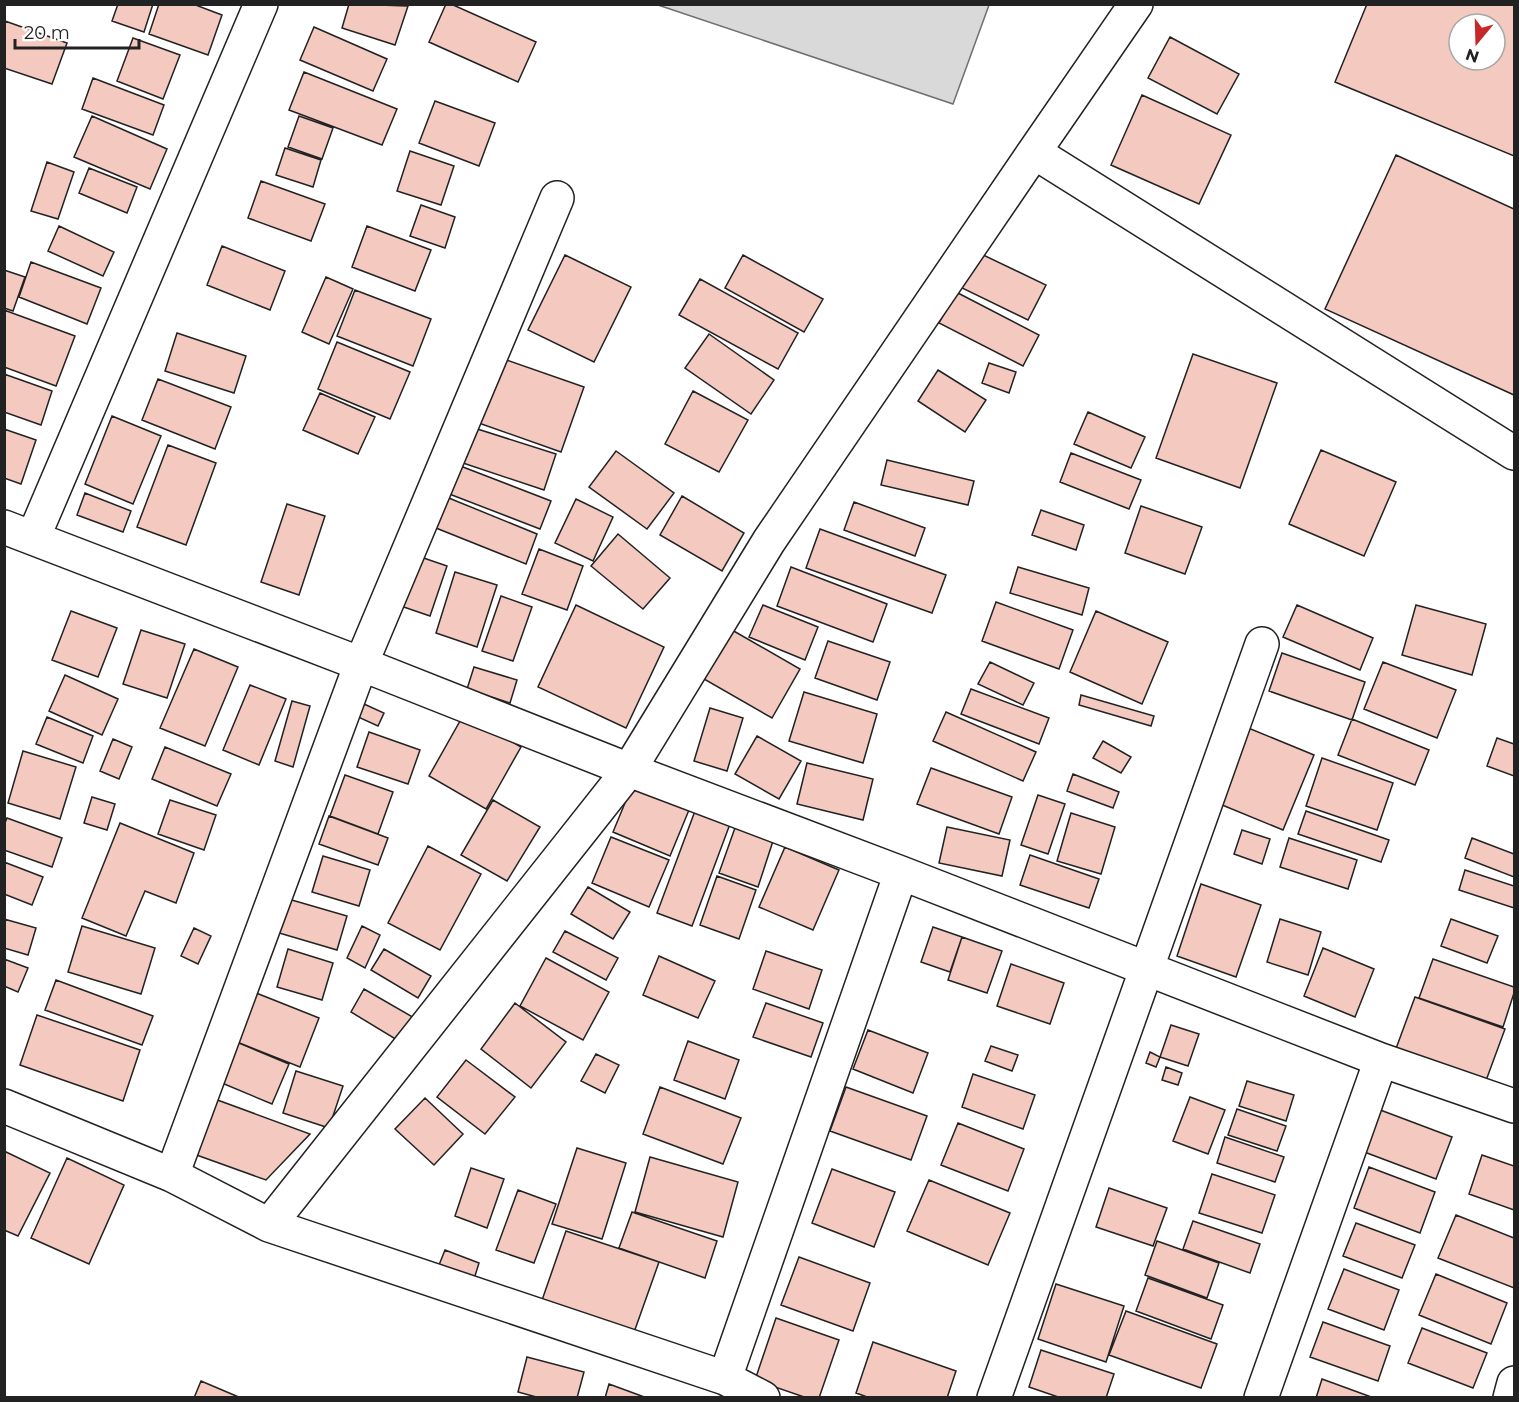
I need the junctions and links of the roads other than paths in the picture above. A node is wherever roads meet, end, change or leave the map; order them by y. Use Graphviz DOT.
graph roads {
  1 [pos="261,4"];
  2 [pos="1136,4"];
  3 [pos="1034,152"];
  4 [pos="557,198"];
  5 [pos="1515,453"];
  6 [pos="19,533"];
  7 [pos="1262,644"];
  8 [pos="361,664"];
  9 [pos="628,770"];
  10 [pos="901,873"];
  11 [pos="1147,969"];
  12 [pos="1381,1060"];
  13 [pos="4,1106"];
  14 [pos="1515,1106"];
  15 [pos="172,1175"];
  16 [pos="269,1225"];
  17 [pos="725,1378"];
  18 [pos="1515,1383"];
  19 [pos="763,1398"];
  20 [pos="994,1398"];
  21 [pos="1261,1398"];
  22 [pos="1510,1398"];
  1 -- 6 [label="street"];
  2 -- 3 [label="street"];
  3 -- 5 [label="street"];
  3 -- 9 [label="street"];
  4 -- 8 [label="street"];
  6 -- 8 [label="street"];
  7 -- 11 [label="street"];
  8 -- 9 [label="street"];
  8 -- 15 [label="street"];
  9 -- 10 [label="street"];
  9 -- 16 [label="street"];
  10 -- 11 [label="street"];
  10 -- 17 [label="street"];
  11 -- 12 [label="street"];
  11 -- 20 [label="street"];
  12 -- 14 [label="street"];
  12 -- 21 [label="street"];
  13 -- 15 [label="street"];
  15 -- 16 [label="street"];
  16 -- 17 [label="street"];
  17 -- 19 [label="street"];
  18 -- 22 [label="street"];
}
